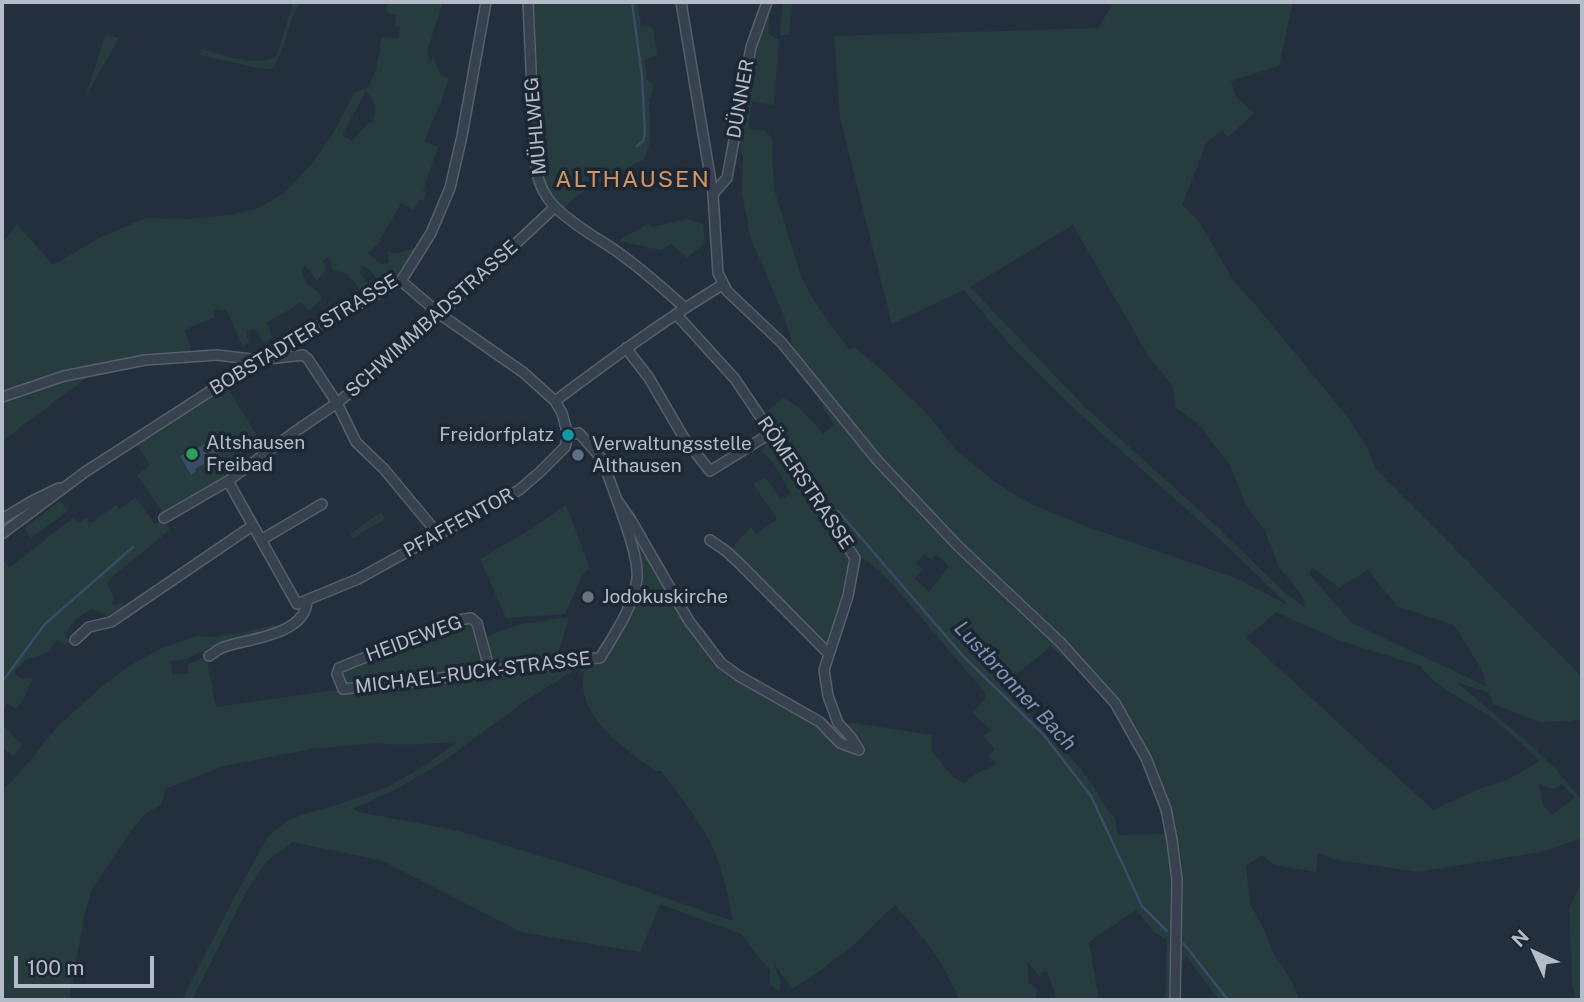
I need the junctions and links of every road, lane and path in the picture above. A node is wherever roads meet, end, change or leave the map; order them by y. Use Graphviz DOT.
graph roads {
  1 [pos="486,2"];
  2 [pos="528,2"];
  3 [pos="681,2"];
  4 [pos="767,2"];
  5 [pos="713,194"];
  6 [pos="555,207"];
  7 [pos="401,281"];
  8 [pos="722,285"];
  9 [pos="685,307"];
  10 [pos="676,314"];
  11 [pos="441,316"];
  12 [pos="626,348"];
  13 [pos="260,360"];
  14 [pos="2,397"];
  15 [pos="555,401"];
  16 [pos="337,403"];
  17 [pos="771,433"];
  18 [pos="568,435"];
  19 [pos="75,480"];
  20 [pos="228,481"];
  21 [pos="617,500"];
  22 [pos="322,504"];
  23 [pos="164,518"];
  24 [pos="2,519"];
  25 [pos="253,526"];
  26 [pos="2,534"];
  27 [pos="438,534"];
  28 [pos="261,540"];
  29 [pos="710,540"];
  30 [pos="302,602"];
  31 [pos="75,640"];
  32 [pos="828,653"];
  33 [pos="209,656"];
  34 [pos="490,671"];
  35 [pos="342,689"];
  36 [pos="859,750"];
  37 [pos="1175,1000"];
  1 -- 7 [label="street, BOBSTADTER STRASSE"];
  2 -- 6 [label="street, MÜHLWEG"];
  3 -- 5 [label="street"];
  4 -- 5 [label="street, DÜNNER"];
  5 -- 8 [label="street"];
  6 -- 9 [label="street, MÜHLWEG"];
  6 -- 11 [label="street, SCHWIMMBADSTRASSE"];
  7 -- 11 [label="street"];
  7 -- 13 [label="street, BOBSTADTER STRASSE"];
  8 -- 9 [label="street"];
  8 -- 37 [label="street"];
  9 -- 10 [label="street"];
  10 -- 12 [label="street"];
  10 -- 17 [label="street, RÖMERSTRASSE"];
  11 -- 15 [label="street"];
  11 -- 16 [label="street, SCHWIMMBADSTRASSE"];
  12 -- 15 [label="street"];
  12 -- 17 [label="street"];
  13 -- 14 [label="street"];
  13 -- 16 [label="street"];
  13 -- 19 [label="street, BOBSTADTER STRASSE"];
  15 -- 18 [label="street"];
  16 -- 20 [label="street, SCHWIMMBADSTRASSE"];
  16 -- 27 [label="street"];
  17 -- 32 [label="street, RÖMERSTRASSE"];
  18 -- 21 [label="street, MICHAEL-RUCK-STRASSE"];
  18 -- 27 [label="street, PFAFFENTOR"];
  19 -- 24 [label="street"];
  19 -- 26 [label="street, BOBSTADTER STRASSE"];
  20 -- 23 [label="street, SCHWIMMBADSTRASSE"];
  20 -- 25 [label="street"];
  21 -- 34 [label="street, MICHAEL-RUCK-STRASSE"];
  21 -- 36 [label="street, MICHAEL-RUCK-STRASSE"];
  22 -- 28 [label="street"];
  25 -- 28 [label="street"];
  25 -- 31 [label="street"];
  27 -- 30 [label="street, PFAFFENTOR"];
  28 -- 30 [label="street"];
  29 -- 32 [label="street"];
  30 -- 33 [label="street"];
  32 -- 36 [label="street, RÖMERSTRASSE"];
  34 -- 35 [label="street, MICHAEL-RUCK-STRASSE"];
  34 -- 35 [label="street, HEIDEWEG"];
}
